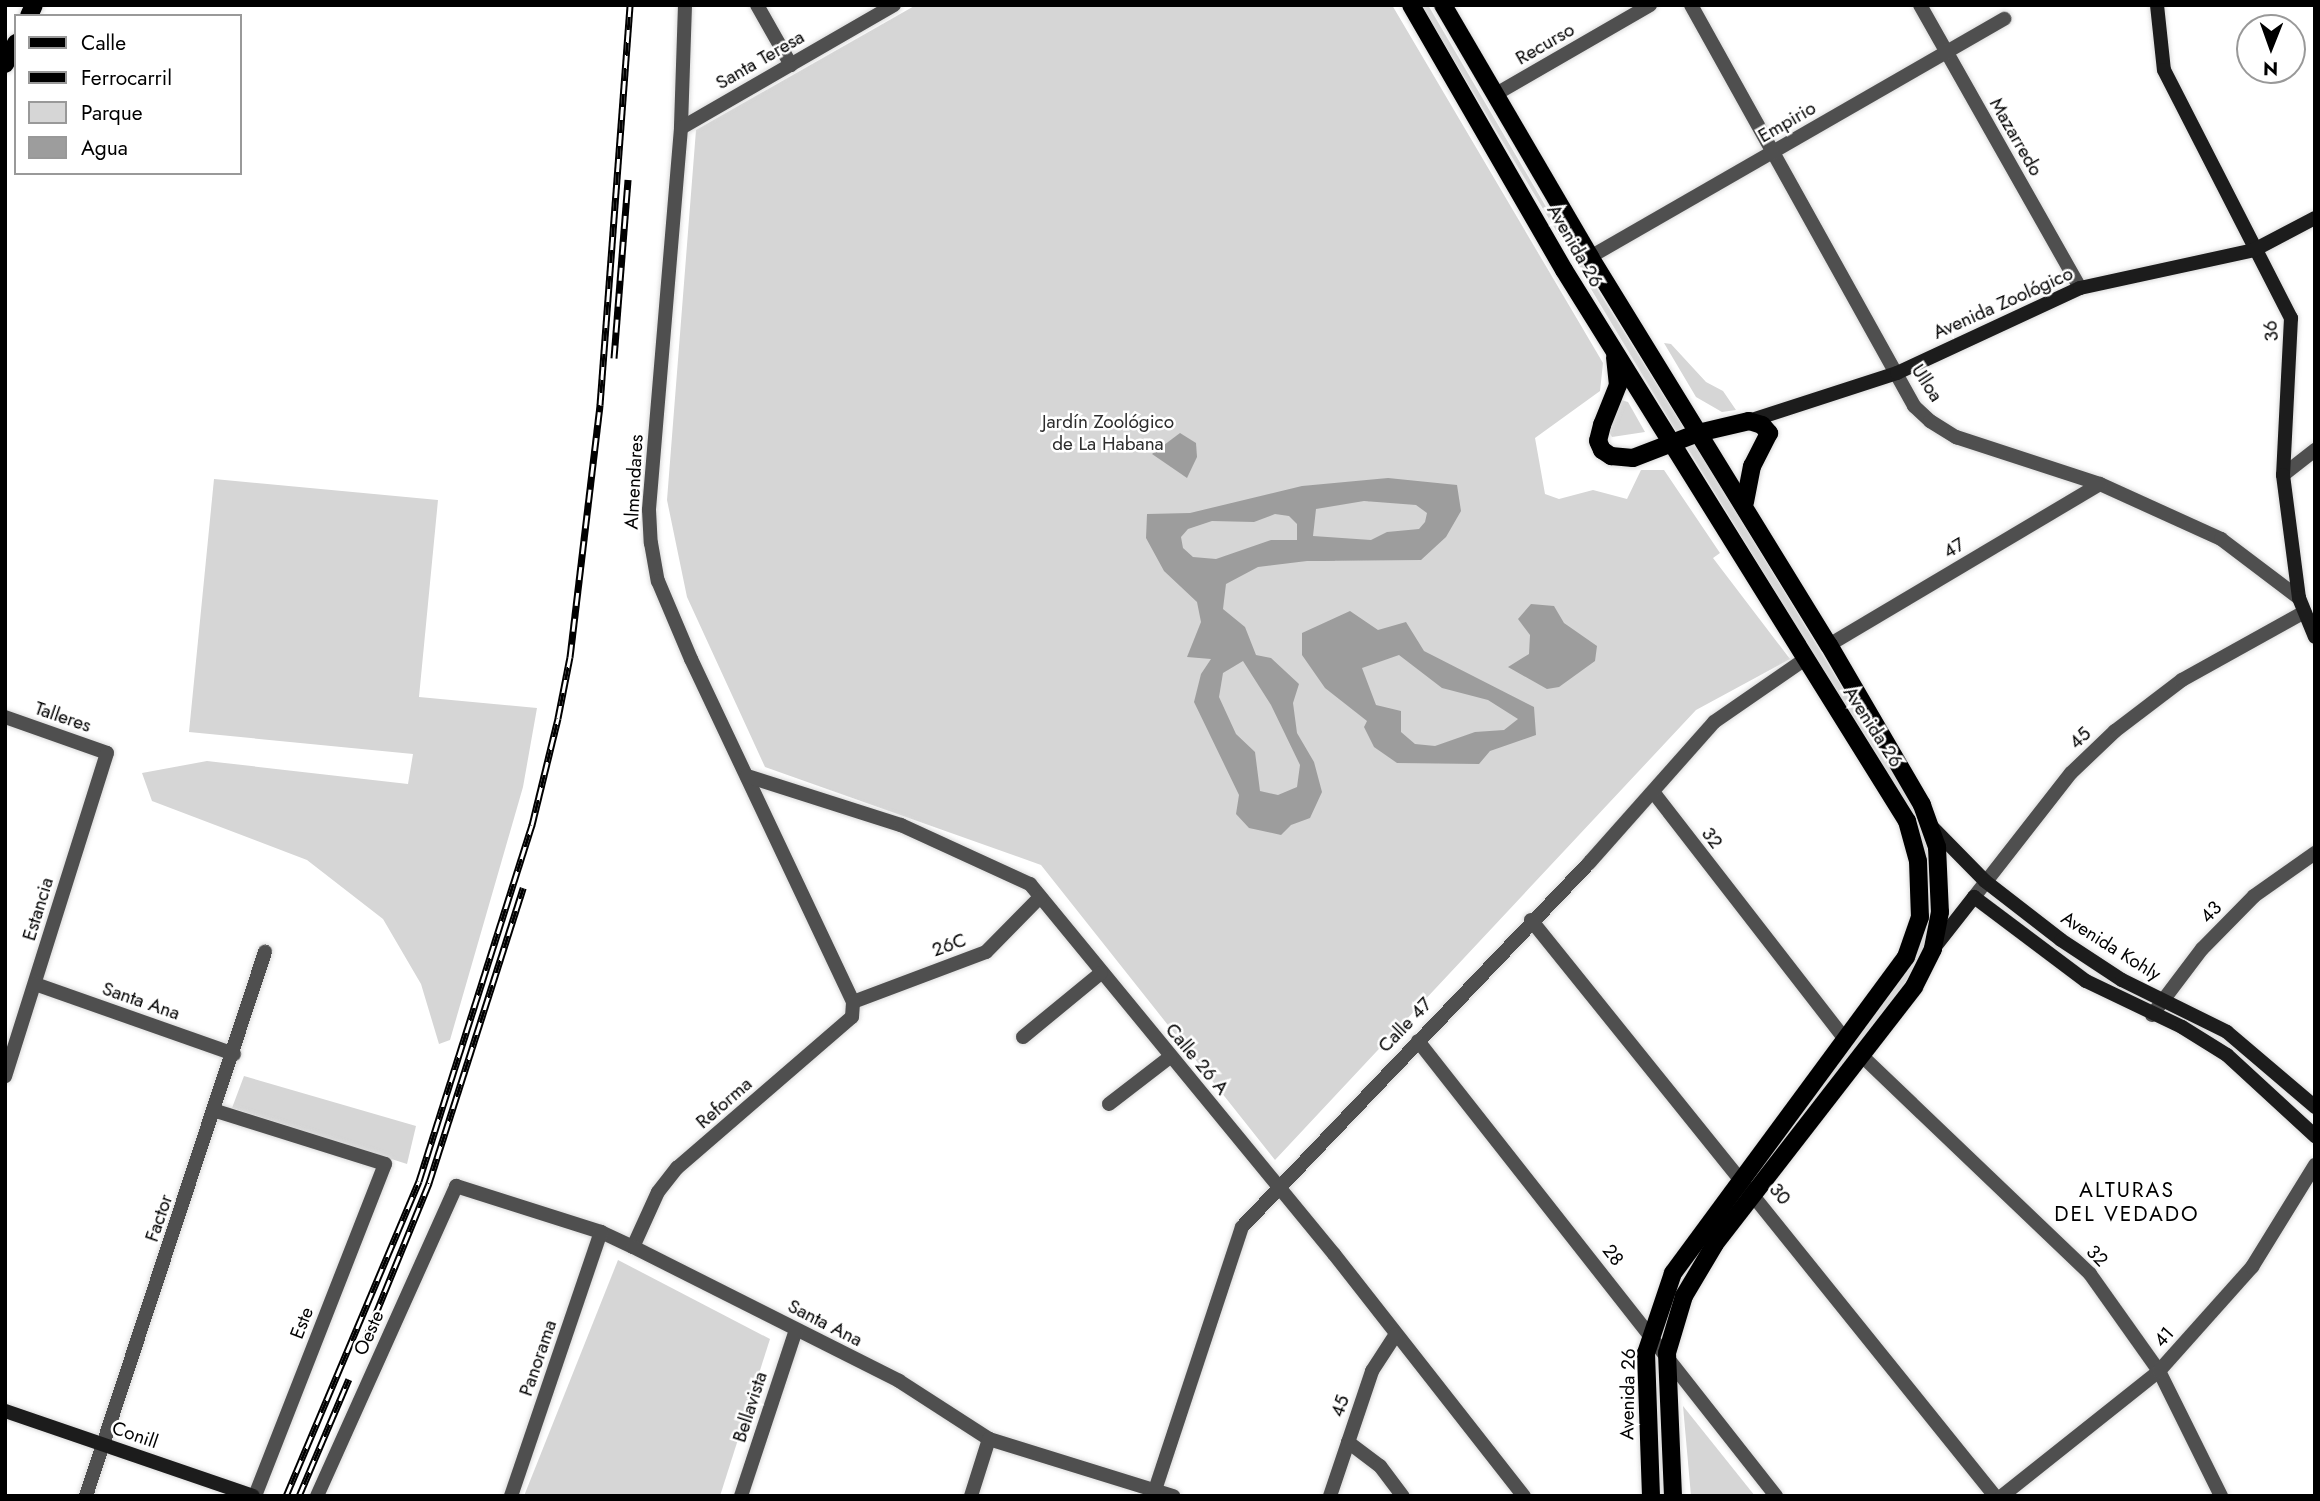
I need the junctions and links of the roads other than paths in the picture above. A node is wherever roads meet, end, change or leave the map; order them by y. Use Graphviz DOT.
graph roads {
  1 [pos="685,5"];
  2 [pos="757,5"];
  3 [pos="894,5"];
  4 [pos="1411,5"];
  5 [pos="1443,5"];
  6 [pos="1650,5"];
  7 [pos="1691,5"];
  8 [pos="1920,5"];
  9 [pos="2157,5"];
  10 [pos="2004,19"];
  11 [pos="14,47"];
  12 [pos="1946,53"];
  13 [pos="5,64"];
  14 [pos="791,65"];
  15 [pos="1496,94"];
  16 [pos="681,128"];
  17 [pos="1772,153"];
  18 [pos="2315,218"];
  19 [pos="2255,250"];
  20 [pos="1590,257"];
  21 [pos="2080,288"];
  22 [pos="1613,350"];
  23 [pos="1897,373"];
  24 [pos="1781,411"];
  25 [pos="1749,421"];
  26 [pos="1698,433"];
  27 [pos="1769,433"];
  28 [pos="1674,444"];
  29 [pos="2315,450"];
  30 [pos="2283,475"];
  31 [pos="2100,484"];
  32 [pos="1745,502"];
  33 [pos="2302,605"];
  34 [pos="2315,637"];
  35 [pos="1829,645"];
  36 [pos="1804,660"];
  37 [pos="5,717"];
  38 [pos="107,753"];
  39 [pos="747,776"];
  40 [pos="1654,793"];
  41 [pos="1931,826"];
  42 [pos="2315,853"];
  43 [pos="1985,881"];
  44 [pos="1040,897"];
  45 [pos="1974,897"];
  46 [pos="1531,920"];
  47 [pos="2061,940"];
  48 [pos="1933,949"];
  49 [pos="265,952"];
  50 [pos="2049,956"];
  51 [pos="1101,973"];
  52 [pos="35,984"];
  53 [pos="2162,1000"];
  54 [pos="853,1002"];
  55 [pos="2152,1015"];
  56 [pos="1023,1037"];
  57 [pos="1844,1038"];
  58 [pos="1418,1041"];
  59 [pos="2254,1052"];
  60 [pos="234,1054"];
  61 [pos="1861,1055"];
  62 [pos="1170,1057"];
  63 [pos="8,1060"];
  64 [pos="2241,1065"];
  65 [pos="5,1076"];
  66 [pos="1109,1104"];
  67 [pos="2315,1107"];
  68 [pos="216,1111"];
  69 [pos="2315,1136"];
  70 [pos="2315,1165"];
  71 [pos="1741,1177"];
  72 [pos="456,1186"];
  73 [pos="1277,1186"];
  74 [pos="1754,1193"];
  75 [pos="601,1232"];
  76 [pos="634,1247"];
  77 [pos="796,1330"];
  78 [pos="1396,1334"];
  79 [pos="1651,1334"];
  80 [pos="1667,1353"];
  81 [pos="2159,1371"];
  82 [pos="5,1410"];
  83 [pos="989,1439"];
  84 [pos="1348,1442"];
  85 [pos="104,1444"];
  86 [pos="1154,1493"];
  87 [pos="86,1496"];
  88 [pos="254,1496"];
  89 [pos="317,1496"];
  90 [pos="511,1496"];
  91 [pos="741,1496"];
  92 [pos="971,1496"];
  93 [pos="1173,1496"];
  94 [pos="1329,1496"];
  95 [pos="1403,1496"];
  96 [pos="1524,1496"];
  97 [pos="1651,1496"];
  98 [pos="1673,1496"];
  99 [pos="1776,1496"];
  100 [pos="1995,1496"];
  101 [pos="2002,1496"];
  102 [pos="2221,1496"];
  1 -- 16 [label="street, Almendares"];
  2 -- 14 [label="street"];
  3 -- 14 [label="street, Santa Teresa"];
  4 -- 22 [label="main road, Avenida 26"];
  5 -- 15 [label="main road, Avenida 26"];
  6 -- 15 [label="street, Recurso"];
  7 -- 17 [label="street, Ulloa"];
  8 -- 12 [label="street, Mazarredo"];
  9 -- 19 [label="street, 36"];
  10 -- 12 [label="street, Empirio"];
  11 -- 13 [label="main road"];
  12 -- 17 [label="street, Empirio"];
  12 -- 21 [label="street, Mazarredo"];
  14 -- 16 [label="street, Santa Teresa"];
  15 -- 20 [label="main road, Avenida 26"];
  16 -- 39 [label="street, Almendares"];
  17 -- 20 [label="street, Empirio"];
  17 -- 23 [label="street, Ulloa"];
  18 -- 19 [label="street, Avenida Zoológico"];
  19 -- 21 [label="street, Avenida Zoológico"];
  19 -- 30 [label="street, 36"];
  20 -- 26 [label="main road, Avenida 26"];
  21 -- 23 [label="street, Avenida Zoológico"];
  22 -- 28 [label="main road, Avenida 26"];
  22 -- 28 [label="main road"];
  23 -- 24 [label="street, Avenida Zoológico"];
  23 -- 31 [label="street, Ulloa"];
  24 -- 25 [label="street, Avenida Zoológico"];
  24 -- 27 [label="street"];
  25 -- 26 [label="main road"];
  25 -- 27 [label="main road"];
  26 -- 28 [label="main road"];
  26 -- 32 [label="main road, Avenida 26"];
  27 -- 32 [label="main road"];
  28 -- 36 [label="main road, Avenida 26"];
  29 -- 30 [label="street"];
  30 -- 33 [label="street, 36"];
  31 -- 33 [label="street, Ulloa"];
  31 -- 35 [label="street, 47"];
  32 -- 35 [label="main road, Avenida 26"];
  33 -- 34 [label="street, 36"];
  33 -- 43 [label="street, 45"];
  35 -- 41 [label="main road, Avenida 26"];
  36 -- 40 [label="street, Calle 47"];
  36 -- 57 [label="main road, Avenida 26"];
  37 -- 38 [label="street, Talleres"];
  38 -- 52 [label="street, Estancia"];
  39 -- 44 [label="street, Calle 26 A"];
  39 -- 54 [label="street, Almendares"];
  40 -- 46 [label="street, Calle 47"];
  40 -- 57 [label="street, 32"];
  41 -- 43 [label="street, Avenida Kohly"];
  41 -- 48 [label="main road, Avenida 26"];
  42 -- 53 [label="street, 43"];
  43 -- 45 [label="street, 45"];
  43 -- 47 [label="street, Avenida Kohly"];
  44 -- 51 [label="street, Calle 26 A"];
  44 -- 54 [label="street, 26C"];
  45 -- 48 [label="street, 45"];
  45 -- 50 [label="street, Avenida Kohly"];
  46 -- 58 [label="street, Calle 47"];
  46 -- 71 [label="street, 30"];
  47 -- 50 [label="street"];
  47 -- 53 [label="street, Avenida Kohly"];
  48 -- 61 [label="main road, Avenida 26"];
  49 -- 60 [label="street, Factor"];
  50 -- 55 [label="street, Avenida Kohly"];
  51 -- 56 [label="street"];
  51 -- 62 [label="street, Calle 26 A"];
  52 -- 60 [label="street, Santa Ana"];
  52 -- 63 [label="street, Estancia"];
  53 -- 55 [label="street, 43"];
  53 -- 59 [label="street, Avenida Kohly"];
  54 -- 76 [label="street, Reforma"];
  55 -- 64 [label="street, Avenida Kohly"];
  57 -- 71 [label="main road, Avenida 26"];
  58 -- 73 [label="street, Calle 47"];
  58 -- 79 [label="street, 28"];
  59 -- 64 [label="street"];
  59 -- 67 [label="street, Avenida Kohly"];
  60 -- 68 [label="street, Factor"];
  61 -- 74 [label="main road, Avenida 26"];
  61 -- 81 [label="street, 32"];
  62 -- 66 [label="street"];
  62 -- 73 [label="street, Calle 26 A"];
  63 -- 65 [label="street, Estancia"];
  64 -- 69 [label="street, Avenida Kohly"];
  68 -- 85 [label="street, Factor"];
  68 -- 88 [label="street, Este"];
  70 -- 81 [label="street, 41"];
  71 -- 74 [label="street, 30"];
  71 -- 79 [label="main road, Avenida 26"];
  72 -- 75 [label="street, Santa Ana"];
  72 -- 89 [label="street, Oeste"];
  73 -- 78 [label="street, Calle 26 A"];
  73 -- 86 [label="street, Calle 47"];
  74 -- 80 [label="main road, Avenida 26"];
  74 -- 100 [label="street, 30"];
  75 -- 76 [label="street, Santa Ana"];
  75 -- 90 [label="street, Panorama"];
  76 -- 77 [label="street, Santa Ana"];
  77 -- 83 [label="street, Santa Ana"];
  77 -- 91 [label="street, Bellavista"];
  78 -- 84 [label="street, 45"];
  78 -- 96 [label="street, Calle 26 A"];
  79 -- 80 [label="street, 28"];
  79 -- 97 [label="main road, Avenida 26"];
  80 -- 98 [label="main road, Avenida 26"];
  80 -- 99 [label="street, 28"];
  81 -- 101 [label="street, 41"];
  81 -- 102 [label="street, 32"];
  82 -- 85 [label="street, Conill"];
  83 -- 86 [label="street, Santa Ana"];
  83 -- 92 [label="street"];
  84 -- 94 [label="street, 45"];
  84 -- 95 [label="street"];
  85 -- 87 [label="street, Factor"];
  85 -- 88 [label="street, Conill"];
  86 -- 93 [label="street, Santa Ana"];
}
